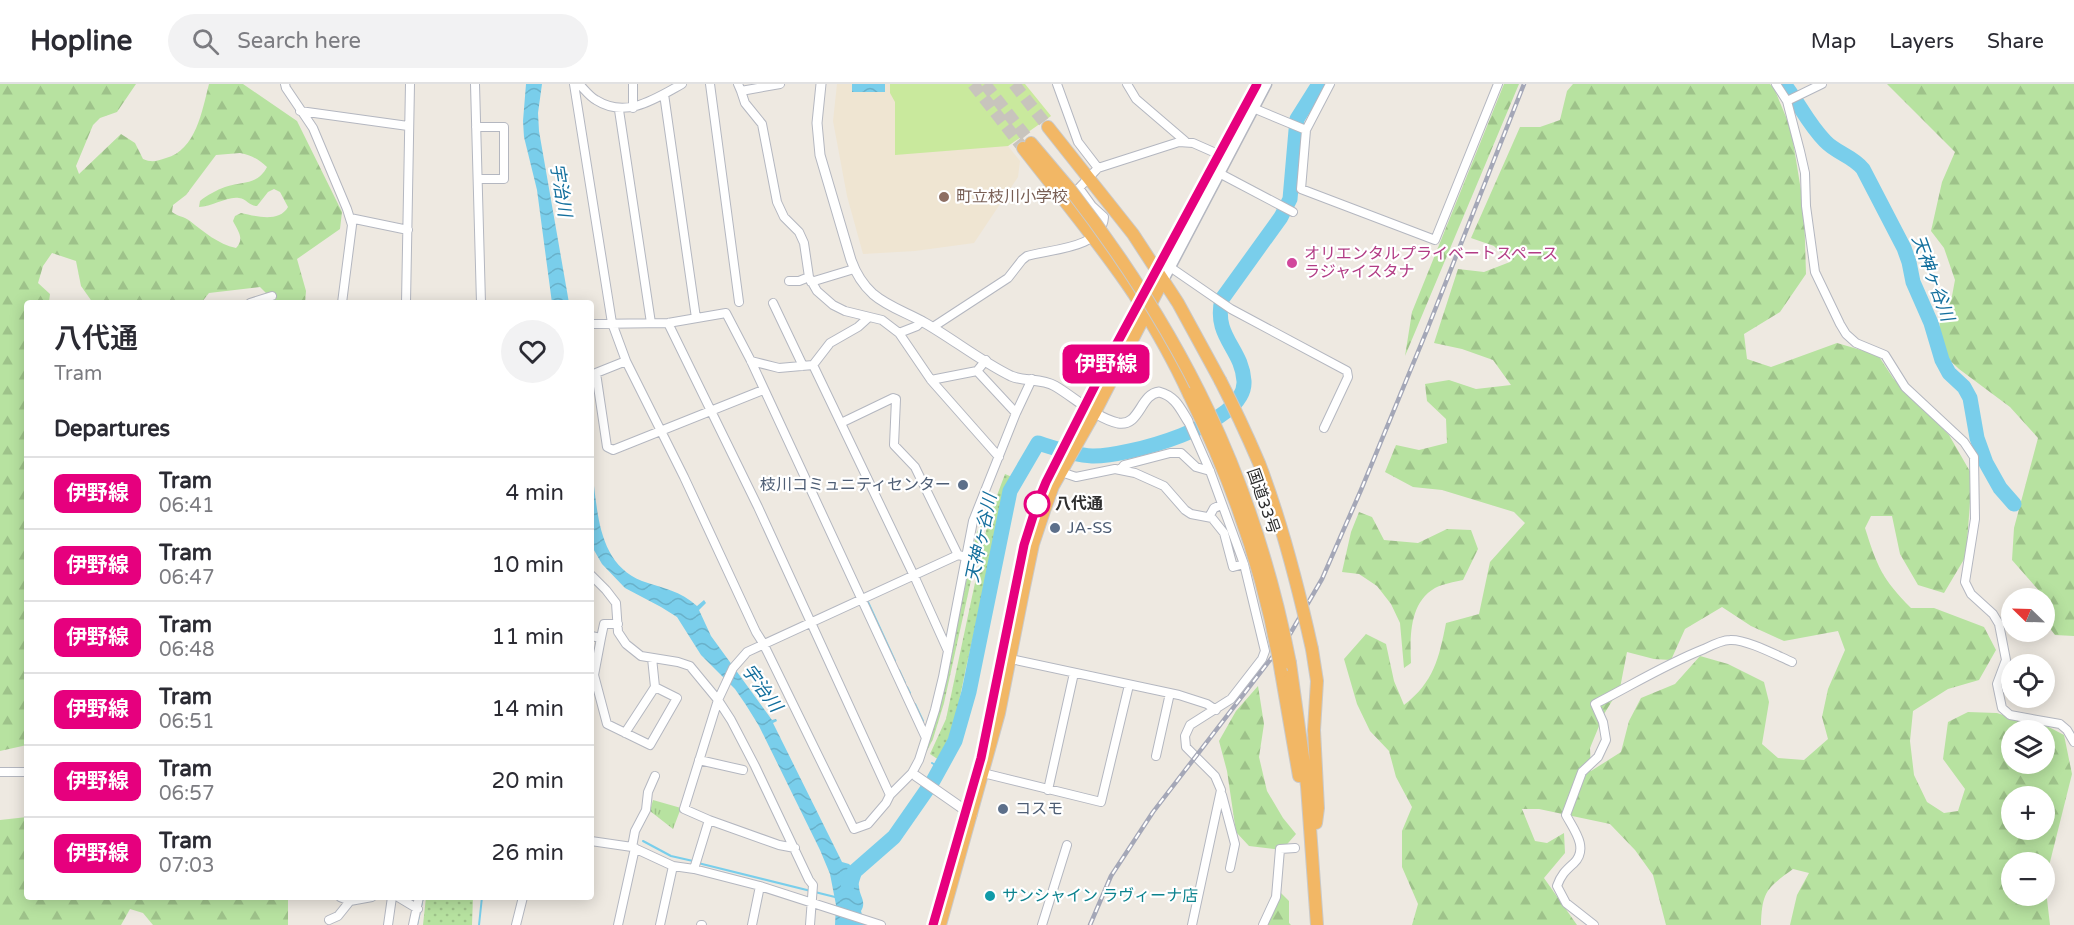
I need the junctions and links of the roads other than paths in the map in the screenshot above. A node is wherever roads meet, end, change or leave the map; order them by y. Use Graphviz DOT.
graph roads {
  1 [pos="285,84"];
  2 [pos="410,84"];
  3 [pos="475,84"];
  4 [pos="574,84"];
  5 [pos="579,84"];
  6 [pos="633,84"];
  7 [pos="682,84"];
  8 [pos="710,84"];
  9 [pos="780,84"];
  10 [pos="821,84"];
  11 [pos="1057,84"];
  12 [pos="1127,84"];
  13 [pos="1266,84"];
  14 [pos="1330,84"];
  15 [pos="1498,84"];
  16 [pos="1776,84"];
  17 [pos="1822,84"];
  18 [pos="740,88"];
  19 [pos="664,94"];
  20 [pos="1792,99"];
  21 [pos="633,108"];
  22 [pos="1253,108"];
  23 [pos="619,110"];
  24 [pos="300,111"];
  25 [pos="408,126"];
  26 [pos="476,127"];
  27 [pos="1048,127"];
  28 [pos="1304,130"];
  29 [pos="1185,141"];
  30 [pos="1227,158"];
  31 [pos="1093,173"];
  32 [pos="1219,173"];
  33 [pos="478,179"];
  34 [pos="1292,212"];
  35 [pos="350,218"];
  36 [pos="408,230"];
  37 [pos="1092,237"];
  38 [pos="1170,267"];
  39 [pos="854,269"];
  40 [pos="810,279"];
  41 [pos="1163,280"];
  42 [pos="789,281"];
  43 [pos="272,296"];
  44 [pos="259,300"];
  45 [pos="342,300"];
  46 [pos="406,300"];
  47 [pos="481,300"];
  48 [pos="739,302"];
  49 [pos="773,303"];
  50 [pos="1145,312"];
  51 [pos="869,316"];
  52 [pos="696,318"];
  53 [pos="922,321"];
  54 [pos="612,323"];
  55 [pos="651,323"];
  56 [pos="668,323"];
  57 [pos="594,324"];
  58 [pos="933,327"];
  59 [pos="899,333"];
  60 [pos="986,360"];
  61 [pos="626,361"];
  62 [pos="751,361"];
  63 [pos="813,365"];
  64 [pos="803,366"];
  65 [pos="977,370"];
  66 [pos="931,380"];
  67 [pos="1032,380"];
  68 [pos="763,390"];
  69 [pos="710,411"];
  70 [pos="1095,412"];
  71 [pos="1016,413"];
  72 [pos="1188,421"];
  73 [pos="841,423"];
  74 [pos="1324,428"];
  75 [pos="660,430"];
  76 [pos="999,457"];
  77 [pos="1063,469"];
  78 [pos="1120,471"];
  79 [pos="1210,471"];
  80 [pos="1221,505"];
  81 [pos="1209,517"];
  82 [pos="958,555"];
  83 [pos="967,557"];
  84 [pos="1244,564"];
  85 [pos="914,576"];
  86 [pos="594,578"];
  87 [pos="862,599"];
  88 [pos="810,622"];
  89 [pos="618,624"];
  90 [pos="594,637"];
  91 [pos="601,638"];
  92 [pos="763,643"];
  93 [pos="948,651"];
  94 [pos="652,658"];
  95 [pos="1011,659"];
  96 [pos="1792,662"];
  97 [pos="1286,668"];
  98 [pos="594,670"];
  99 [pos="1074,673"];
  100 [pos="594,678"];
  101 [pos="1129,685"];
  102 [pos="655,687"];
  103 [pos="1170,693"];
  104 [pos="720,697"];
  105 [pos="1216,710"];
  106 [pos="625,733"];
  107 [pos="926,738"];
  108 [pos="2074,742"];
  109 [pos="1156,756"];
  110 [pos="699,760"];
  111 [pos="743,771"];
  112 [pos="0,772"];
  113 [pos="24,772"];
  114 [pos="983,773"];
  115 [pos="914,775"];
  116 [pos="655,776"];
  117 [pos="1048,790"];
  118 [pos="1221,790"];
  119 [pos="890,795"];
  120 [pos="972,815"];
  121 [pos="709,820"];
  122 [pos="594,842"];
  123 [pos="1312,844"];
  124 [pos="1067,845"];
  125 [pos="633,848"];
  126 [pos="795,848"];
  127 [pos="1295,848"];
  128 [pos="696,863"];
  129 [pos="673,866"];
  130 [pos="1230,868"];
  131 [pos="760,886"];
  132 [pos="356,900"];
  133 [pos="392,900"];
  134 [pos="403,900"];
  135 [pos="419,900"];
  136 [pos="522,900"];
  137 [pos="350,901"];
  138 [pos="815,904"];
  139 [pos="418,909"];
  140 [pos="329,920"];
  141 [pos="878,924"];
  142 [pos="388,925"];
  143 [pos="413,925"];
  144 [pos="516,925"];
  145 [pos="618,925"];
  146 [pos="660,925"];
  147 [pos="753,925"];
  148 [pos="810,925"];
  149 [pos="940,925"];
  150 [pos="1042,925"];
  151 [pos="1192,925"];
  152 [pos="1263,925"];
  153 [pos="1317,925"];
  154 [pos="1594,925"];
  1 -- 24 [label="street"];
  2 -- 25 [label="street"];
  3 -- 26 [label="street"];
  4 -- 54 [label="street"];
  5 -- 23 [label="street"];
  6 -- 21 [label="street"];
  7 -- 19 [label="street"];
  8 -- 48 [label="street"];
  9 -- 18 [label="street"];
  10 -- 39 [label="street"];
  11 -- 31 [label="street"];
  12 -- 29 [label="street"];
  13 -- 22 [label="main road"];
  14 -- 28 [label="street"];
  15 -- 28 [label="street"];
  16 -- 20 [label="street"];
  17 -- 20 [label="street"];
  18 -- 40 [label="street"];
  19 -- 21 [label="street"];
  19 -- 52 [label="street"];
  20 -- 108 [label="street"];
  21 -- 23 [label="street"];
  22 -- 28 [label="street"];
  22 -- 30 [label="main road"];
  23 -- 55 [label="street"];
  24 -- 25 [label="street"];
  24 -- 35 [label="street"];
  25 -- 36 [label="street"];
  26 -- 33 [label="street"];
  26 -- 33 [label="street"];
  27 -- 31 [label="highway"];
  29 -- 30 [label="street"];
  29 -- 31 [label="street"];
  30 -- 32 [label="main road"];
  31 -- 37 [label="street"];
  31 -- 41 [label="highway"];
  32 -- 34 [label="street"];
  32 -- 38 [label="main road"];
  33 -- 47 [label="street"];
  35 -- 36 [label="street"];
  35 -- 45 [label="street"];
  36 -- 46 [label="street"];
  37 -- 50 [label="highway"];
  37 -- 58 [label="street"];
  37 -- 97 [label="highway, 国道33号, bridge"];
  38 -- 41 [label="main road"];
  38 -- 74 [label="street"];
  39 -- 40 [label="street"];
  39 -- 53 [label="street"];
  40 -- 42 [label="street"];
  40 -- 51 [label="street"];
  41 -- 50 [label="highway"];
  41 -- 123 [label="highway, bridge"];
  43 -- 44 [label="street"];
  49 -- 64 [label="street"];
  50 -- 70 [label="highway"];
  50 -- 97 [label="highway, bridge"];
  51 -- 59 [label="street"];
  51 -- 63 [label="street"];
  52 -- 56 [label="street"];
  52 -- 62 [label="street"];
  53 -- 58 [label="street"];
  53 -- 59 [label="street"];
  54 -- 55 [label="street"];
  54 -- 57 [label="street"];
  54 -- 61 [label="street"];
  55 -- 56 [label="street"];
  56 -- 69 [label="street"];
  58 -- 60 [label="street"];
  59 -- 66 [label="street"];
  60 -- 65 [label="street"];
  60 -- 67 [label="street"];
  61 -- 75 [label="street"];
  61 -- 75 [label="street"];
  62 -- 64 [label="street"];
  62 -- 68 [label="street"];
  63 -- 64 [label="street"];
  63 -- 73 [label="street"];
  65 -- 66 [label="street"];
  65 -- 71 [label="street"];
  66 -- 76 [label="street"];
  67 -- 70 [label="street"];
  67 -- 71 [label="street"];
  68 -- 69 [label="street"];
  68 -- 87 [label="street"];
  69 -- 75 [label="street"];
  69 -- 88 [label="street"];
  70 -- 72 [label="street"];
  70 -- 77 [label="highway"];
  71 -- 76 [label="street"];
  72 -- 79 [label="street"];
  73 -- 82 [label="street"];
  73 -- 85 [label="street"];
  75 -- 92 [label="street"];
  76 -- 83 [label="street"];
  77 -- 78 [label="street"];
  77 -- 95 [label="highway"];
  78 -- 79 [label="street"];
  78 -- 81 [label="street"];
  79 -- 80 [label="street"];
  80 -- 81 [label="street"];
  80 -- 84 [label="street"];
  81 -- 84 [label="street"];
  82 -- 83 [label="street"];
  82 -- 85 [label="street"];
  83 -- 93 [label="street"];
  84 -- 105 [label="street"];
  85 -- 87 [label="street"];
  85 -- 93 [label="street"];
  86 -- 89 [label="street"];
  87 -- 88 [label="street"];
  87 -- 107 [label="street"];
  88 -- 92 [label="street"];
  88 -- 119 [label="street"];
  89 -- 91 [label="street"];
  89 -- 94 [label="street"];
  90 -- 91 [label="street"];
  91 -- 98 [label="street"];
  92 -- 104 [label="street"];
  92 -- 119 [label="street"];
  93 -- 107 [label="street"];
  94 -- 102 [label="street"];
  94 -- 104 [label="street"];
  95 -- 99 [label="street"];
  95 -- 114 [label="highway"];
  96 -- 154 [label="street"];
  97 -- 123 [label="highway"];
  99 -- 101 [label="street"];
  99 -- 117 [label="street"];
  100 -- 106 [label="street"];
  101 -- 103 [label="street"];
  101 -- 117 [label="street"];
  102 -- 106 [label="street"];
  102 -- 106 [label="street"];
  103 -- 105 [label="street"];
  103 -- 109 [label="street"];
  104 -- 110 [label="street"];
  104 -- 126 [label="street"];
  105 -- 118 [label="street"];
  107 -- 115 [label="street"];
  110 -- 111 [label="street"];
  110 -- 121 [label="street"];
  112 -- 113 [label="street"];
  114 -- 117 [label="street"];
  114 -- 120 [label="highway"];
  115 -- 119 [label="street"];
  115 -- 120 [label="street"];
  116 -- 125 [label="street"];
  118 -- 130 [label="street"];
  118 -- 151 [label="street"];
  120 -- 149 [label="highway"];
  121 -- 126 [label="street"];
  121 -- 128 [label="street"];
  122 -- 125 [label="street"];
  123 -- 153 [label="highway"];
  124 -- 150 [label="street"];
  125 -- 129 [label="street"];
  125 -- 145 [label="street"];
  126 -- 138 [label="street"];
  127 -- 152 [label="street"];
  128 -- 129 [label="street"];
  128 -- 131 [label="street"];
  129 -- 146 [label="street"];
  131 -- 138 [label="street"];
  131 -- 147 [label="street"];
  132 -- 137 [label="street"];
  133 -- 142 [label="street"];
  134 -- 139 [label="street"];
  135 -- 139 [label="street"];
  136 -- 144 [label="street"];
  137 -- 140 [label="street"];
  138 -- 141 [label="street"];
  138 -- 148 [label="street"];
  139 -- 143 [label="street"];
}
